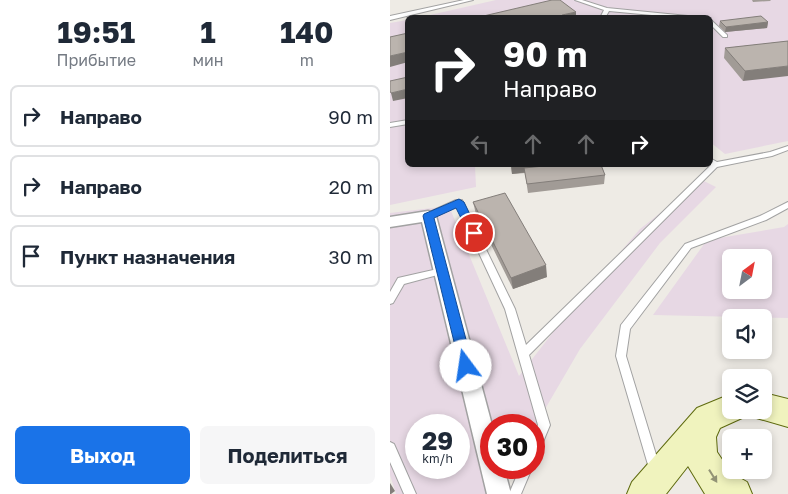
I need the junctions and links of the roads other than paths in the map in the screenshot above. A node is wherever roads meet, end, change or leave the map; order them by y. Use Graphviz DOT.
graph roads {
  1 [pos="471,0"];
  2 [pos="577,0"];
  3 [pos="607,9"];
  4 [pos="604,15"];
  5 [pos="673,15"];
  6 [pos="390,18"];
  7 [pos="713,24"];
  8 [pos="725,36"];
  9 [pos="405,122"];
  10 [pos="390,125"];
  11 [pos="788,148"];
  12 [pos="713,162"];
  13 [pos="707,167"];
  14 [pos="788,205"];
  15 [pos="428,216"];
  16 [pos="390,222"];
  17 [pos="442,270"];
  18 [pos="390,300"];
  19 [pos="523,354"];
  20 [pos="720,413"];
  21 [pos="540,414"];
  22 [pos="480,419"];
  23 [pos="390,448"];
  24 [pos="496,479"];
  25 [pos="521,479"];
  26 [pos="650,486"];
  27 [pos="410,494"];
  28 [pos="499,494"];
  29 [pos="515,494"];
  30 [pos="735,494"];
  1 -- 6 [label="lane"];
  2 -- 3 [label="lane"];
  3 -- 4 [label="lane"];
  3 -- 5 [label="lane"];
  7 -- 8 [label="lane"];
  9 -- 10 [label="lane"];
  11 -- 12 [label="lane"];
  13 -- 19 [label="lane"];
  14 -- 26 [label="lane"];
  15 -- 16 [label="street"];
  15 -- 17 [label="street"];
  15 -- 19 [label="lane"];
  17 -- 18 [label="lane"];
  17 -- 22 [label="street"];
  19 -- 21 [label="lane"];
  20 -- 26 [label="main road"];
  20 -- 30 [label="main road, one-way"];
  23 -- 27 [label="lane"];
  24 -- 28 [label="street"];
  25 -- 29 [label="lane"];
}
